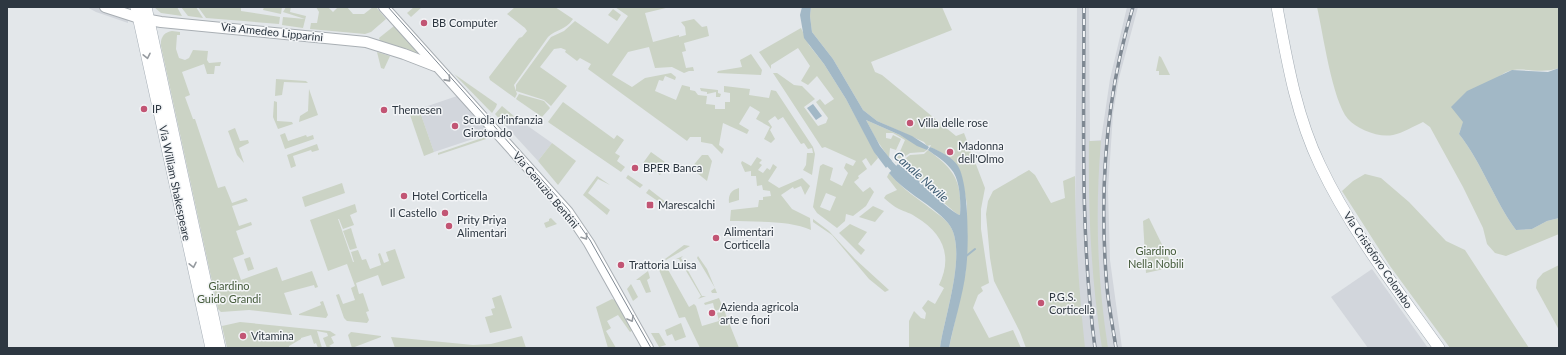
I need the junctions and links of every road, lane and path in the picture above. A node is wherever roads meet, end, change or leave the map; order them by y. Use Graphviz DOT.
graph roads {
  1 [pos="105,7"];
  2 [pos="146,7"];
  3 [pos="384,7"];
  4 [pos="1277,7"];
  5 [pos="141,15"];
  6 [pos="437,67"];
  7 [pos="211,348"];
  8 [pos="220,348"];
  9 [pos="648,348"];
  10 [pos="1439,348"];
  1 -- 5 [label="street, Via Amedeo Lipparini"];
  2 -- 5 [label="main road"];
  3 -- 6 [label="street, Via Genuzio Bentini"];
  4 -- 10 [label="main road, Via Cristoforo Colombo"];
  5 -- 6 [label="street, Via Amedeo Lipparini"];
  5 -- 7 [label="main road, Via William Shakespeare, one-way"];
  5 -- 8 [label="main road, Via William Shakespeare"];
  6 -- 9 [label="street, Via Genuzio Bentini, one-way"];
}
